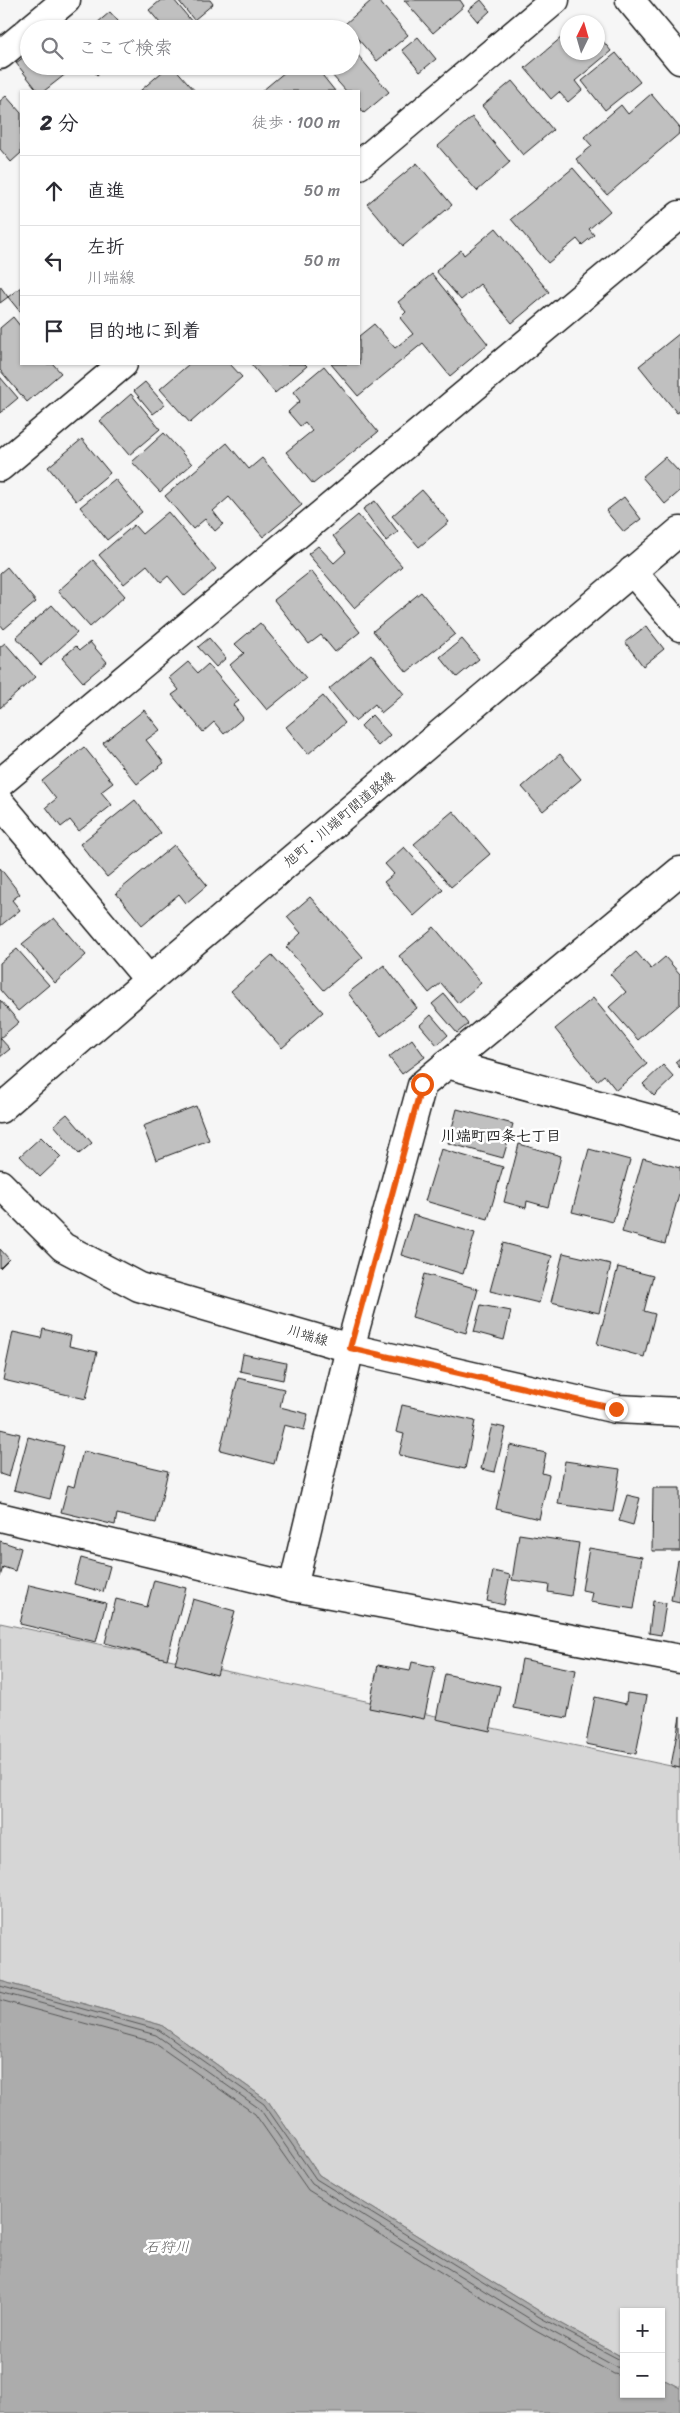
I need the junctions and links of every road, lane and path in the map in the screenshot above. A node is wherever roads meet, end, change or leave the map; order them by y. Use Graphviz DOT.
graph roads {
  1 [pos="66,0"];
  2 [pos="555,0"];
  3 [pos="630,0"];
  4 [pos="42,20"];
  5 [pos="20,38"];
  6 [pos="0,55"];
  7 [pos="680,60"];
  8 [pos="360,164"];
  9 [pos="680,215"];
  10 [pos="122,365"];
  11 [pos="0,467"];
  12 [pos="680,531"];
  13 [pos="632,572"];
  14 [pos="680,628"];
  15 [pos="0,783"];
  16 [pos="0,803"];
  17 [pos="680,871"];
  18 [pos="148,980"];
  19 [pos="447,1064"];
  20 [pos="0,1109"];
  21 [pos="680,1127"];
  22 [pos="0,1184"];
  23 [pos="350,1348"];
  24 [pos="680,1412"];
  25 [pos="0,1516"];
  26 [pos="293,1588"];
  27 [pos="680,1659"];
  1 -- 4 [label="street"];
  2 -- 8 [label="street"];
  3 -- 7 [label="street"];
  5 -- 6 [label="street"];
  9 -- 15 [label="street"];
  10 -- 11 [label="street"];
  12 -- 13 [label="street, 旭町・川端町間道路線"];
  13 -- 14 [label="street"];
  13 -- 18 [label="street, 旭町・川端町間道路線"];
  16 -- 18 [label="street"];
  17 -- 19 [label="street"];
  18 -- 20 [label="street, 旭町・川端町間道路線"];
  19 -- 21 [label="street"];
  19 -- 23 [label="street"];
  22 -- 23 [label="street, 川端線"];
  23 -- 24 [label="street, 川端線"];
  23 -- 26 [label="street"];
  25 -- 26 [label="street"];
  26 -- 27 [label="street"];
}
